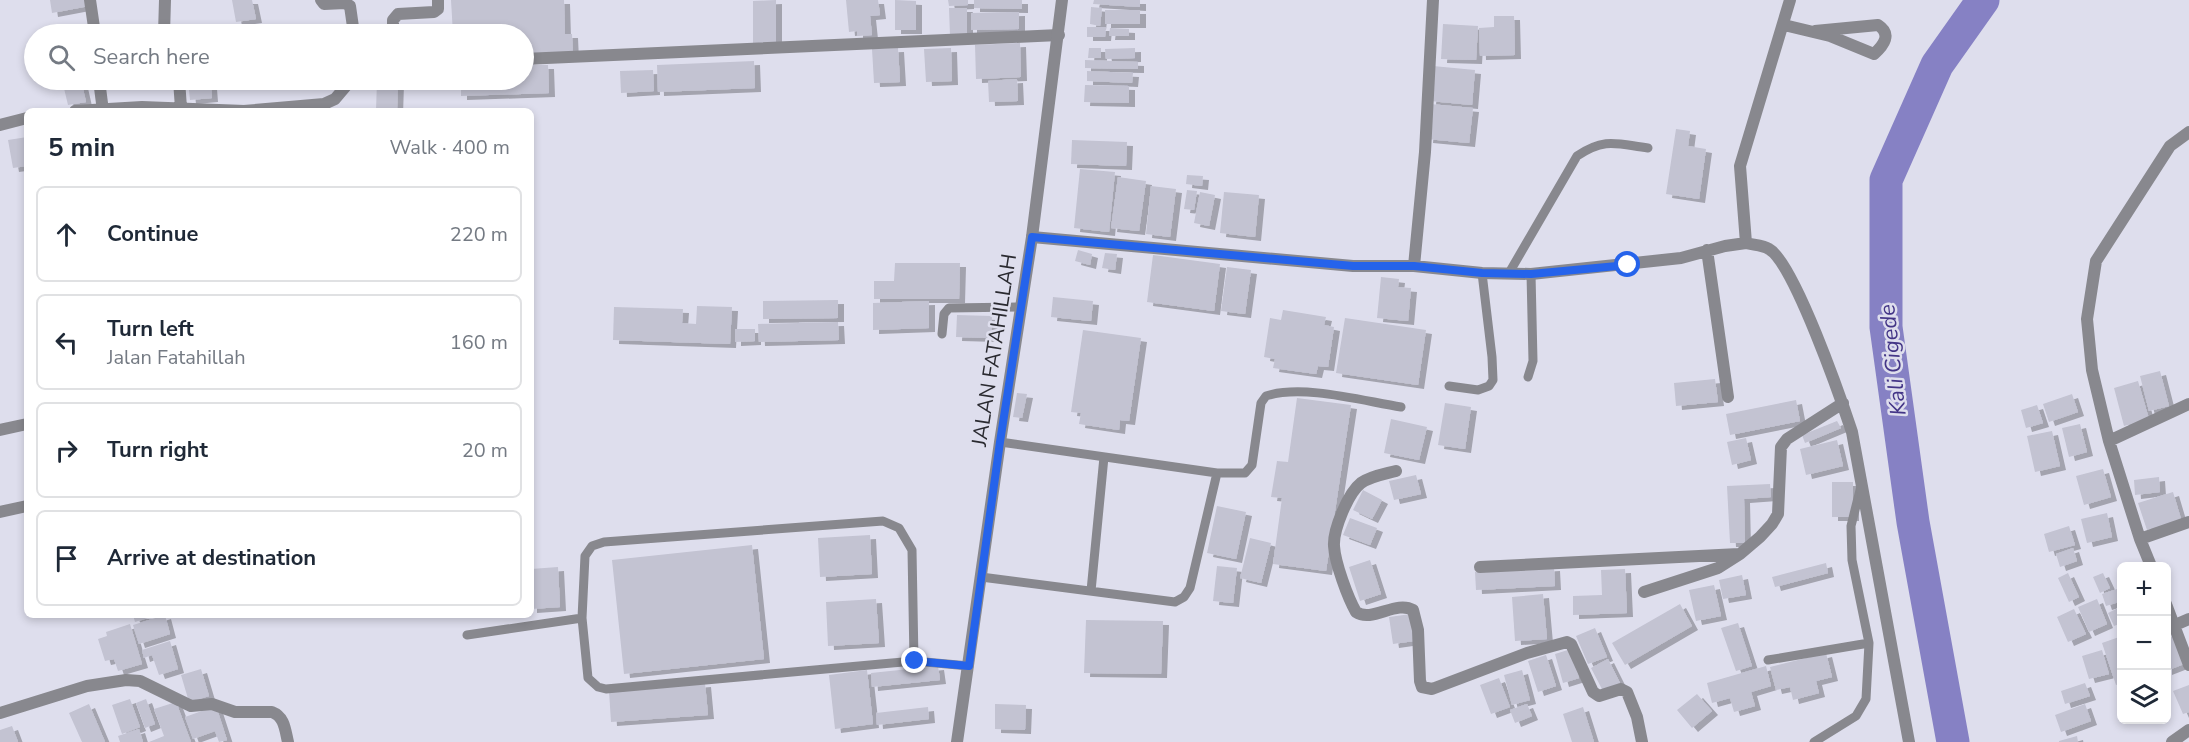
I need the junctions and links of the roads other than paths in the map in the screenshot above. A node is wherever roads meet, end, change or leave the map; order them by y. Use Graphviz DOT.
graph roads {
  1 [pos="90,0"];
  2 [pos="165,0"];
  3 [pos="321,0"];
  4 [pos="438,0"];
  5 [pos="1062,0"];
  6 [pos="1433,0"];
  7 [pos="1790,0"];
  8 [pos="94,24"];
  9 [pos="164,24"];
  10 [pos="353,24"];
  11 [pos="393,24"];
  12 [pos="1784,25"];
  13 [pos="1815,31"];
  14 [pos="1059,35"];
  15 [pos="534,59"];
  16 [pos="100,90"];
  17 [pos="180,90"];
  18 [pos="343,90"];
  19 [pos="103,108"];
  20 [pos="181,108"];
  21 [pos="278,108"];
  22 [pos="24,119"];
  23 [pos="0,125"];
  24 [pos="2189,132"];
  25 [pos="1648,147"];
  26 [pos="1032,237"];
  27 [pos="1746,243"];
  28 [pos="1707,250"];
  29 [pos="1414,266"];
  30 [pos="1482,273"];
  31 [pos="1509,273"];
  32 [pos="1531,274"];
  33 [pos="1021,307"];
  34 [pos="942,334"];
  35 [pos="1528,377"];
  36 [pos="1449,386"];
  37 [pos="1728,397"];
  38 [pos="1843,404"];
  39 [pos="2189,404"];
  40 [pos="1401,407"];
  41 [pos="24,425"];
  42 [pos="0,430"];
  43 [pos="2109,441"];
  44 [pos="1000,442"];
  45 [pos="1104,457"];
  46 [pos="1396,471"];
  47 [pos="1217,473"];
  48 [pos="1861,486"];
  49 [pos="24,507"];
  50 [pos="0,512"];
  51 [pos="2189,522"];
  52 [pos="2140,539"];
  53 [pos="1740,554"];
  54 [pos="2149,562"];
  55 [pos="1480,567"];
  56 [pos="981,577"];
  57 [pos="1091,591"];
  58 [pos="1644,592"];
  59 [pos="2171,616"];
  60 [pos="582,618"];
  61 [pos="2189,619"];
  62 [pos="2175,625"];
  63 [pos="467,635"];
  64 [pos="1869,643"];
  65 [pos="1768,660"];
  66 [pos="915,661"];
  67 [pos="2189,665"];
  68 [pos="969,666"];
  69 [pos="0,713"];
  70 [pos="2189,730"];
  71 [pos="288,742"];
  72 [pos="957,742"];
  73 [pos="1642,742"];
  74 [pos="1814,742"];
  75 [pos="1909,742"];
  76 [pos="2172,742"];
  1 -- 8 [label="street"];
  2 -- 9 [label="street"];
  3 -- 10 [label="street"];
  4 -- 11 [label="street"];
  5 -- 14 [label="street, JALAN FATAHILLAH"];
  6 -- 29 [label="street"];
  7 -- 12 [label="street"];
  12 -- 13 [label="street"];
  12 -- 27 [label="street"];
  13 -- 13 [label="street"];
  14 -- 15 [label="street"];
  14 -- 26 [label="street, JALAN FATAHILLAH"];
  16 -- 19 [label="street"];
  17 -- 20 [label="street"];
  18 -- 21 [label="street"];
  22 -- 23 [label="street"];
  24 -- 43 [label="street"];
  25 -- 31 [label="lane"];
  26 -- 29 [label="street"];
  26 -- 33 [label="street, JALAN FATAHILLAH"];
  27 -- 28 [label="street"];
  27 -- 38 [label="street"];
  28 -- 32 [label="street"];
  28 -- 37 [label="street"];
  29 -- 30 [label="street"];
  30 -- 31 [label="street"];
  30 -- 36 [label="lane"];
  31 -- 32 [label="street"];
  32 -- 35 [label="lane"];
  33 -- 34 [label="lane"];
  33 -- 44 [label="street, JALAN FATAHILLAH"];
  38 -- 48 [label="street"];
  38 -- 53 [label="street"];
  39 -- 43 [label="street"];
  40 -- 47 [label="lane"];
  41 -- 42 [label="street"];
  43 -- 52 [label="street"];
  44 -- 45 [label="lane"];
  44 -- 56 [label="street, JALAN FATAHILLAH"];
  45 -- 47 [label="lane"];
  45 -- 57 [label="lane"];
  46 -- 73 [label="street"];
  47 -- 57 [label="lane"];
  48 -- 64 [label="lane"];
  48 -- 75 [label="street"];
  49 -- 50 [label="street"];
  51 -- 52 [label="street"];
  52 -- 54 [label="street"];
  53 -- 55 [label="street"];
  53 -- 58 [label="street"];
  56 -- 57 [label="lane"];
  56 -- 68 [label="street, JALAN FATAHILLAH"];
  59 -- 62 [label="street"];
  60 -- 63 [label="lane"];
  60 -- 66 [label="lane"];
  60 -- 66 [label="lane"];
  61 -- 62 [label="street"];
  62 -- 67 [label="street"];
  64 -- 65 [label="lane"];
  64 -- 74 [label="lane"];
  66 -- 68 [label="lane"];
  68 -- 72 [label="street, JALAN FATAHILLAH"];
  69 -- 71 [label="street"];
  70 -- 76 [label="street"];
}
